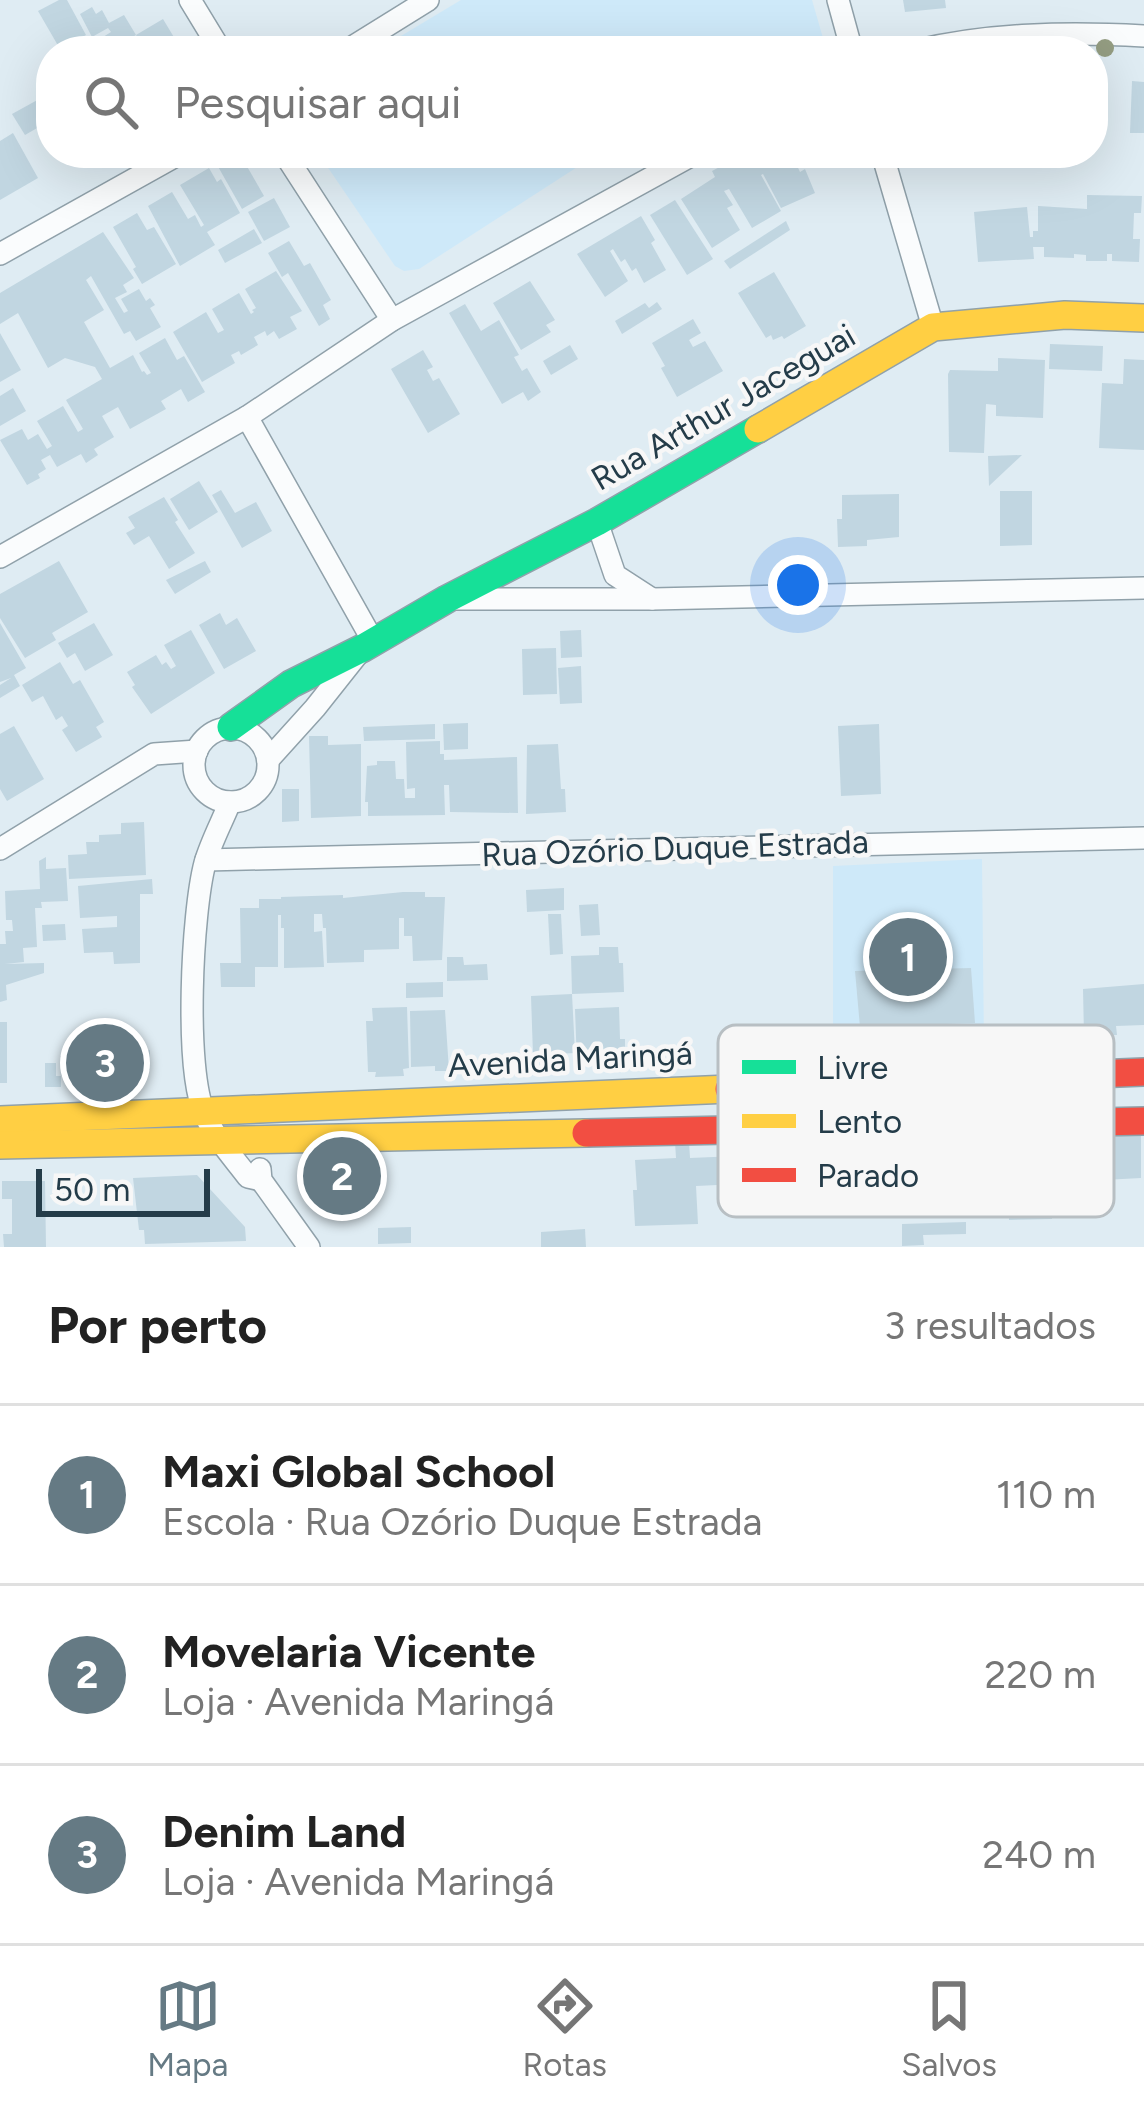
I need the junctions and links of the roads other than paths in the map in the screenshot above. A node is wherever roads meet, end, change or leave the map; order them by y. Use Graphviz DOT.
graph roads {
  1 [pos="190,0"];
  2 [pos="428,0"];
  3 [pos="838,0"];
  4 [pos="1144,35"];
  5 [pos="212,36"];
  6 [pos="370,36"];
  7 [pos="848,36"];
  8 [pos="1027,36"];
  9 [pos="154,168"];
  10 [pos="294,168"];
  11 [pos="669,168"];
  12 [pos="886,168"];
  13 [pos="0,254"];
  14 [pos="1144,318"];
  15 [pos="392,320"];
  16 [pos="933,327"];
  17 [pos="247,418"];
  18 [pos="597,522"];
  19 [pos="0,557"];
  20 [pos="1144,588"];
  21 [pos="447,599"];
  22 [pos="652,599"];
  23 [pos="368,644"];
  24 [pos="231,728"];
  25 [pos="196,751"];
  26 [pos="268,760"];
  27 [pos="230,802"];
  28 [pos="1144,838"];
  29 [pos="0,849"];
  30 [pos="206,860"];
  31 [pos="1144,1072"];
  32 [pos="1114,1073"];
  33 [pos="718,1090"];
  34 [pos="210,1111"];
  35 [pos="0,1120"];
  36 [pos="1144,1120"];
  37 [pos="1114,1121"];
  38 [pos="718,1129"];
  39 [pos="228,1140"];
  40 [pos="0,1145"];
  41 [pos="309,1247"];
  1 -- 5 [label="street"];
  2 -- 6 [label="street"];
  3 -- 7 [label="street"];
  4 -- 8 [label="street"];
  9 -- 13 [label="street"];
  10 -- 15 [label="street"];
  11 -- 15 [label="street"];
  12 -- 16 [label="street"];
  14 -- 16 [label="main road, Rua Arthur Jaceguai"];
  15 -- 17 [label="street"];
  16 -- 18 [label="main road, Rua Arthur Jaceguai"];
  17 -- 19 [label="street"];
  17 -- 23 [label="street"];
  18 -- 21 [label="main road, Rua Arthur Jaceguai"];
  18 -- 22 [label="street"];
  20 -- 22 [label="street"];
  21 -- 22 [label="street"];
  21 -- 23 [label="main road, Rua Arthur Jaceguai"];
  23 -- 24 [label="main road, Rua Arthur Jaceguai"];
  23 -- 26 [label="street, Rua Arthur Jaceguai"];
  24 -- 25 [label="street"];
  24 -- 26 [label="street"];
  25 -- 27 [label="street"];
  25 -- 29 [label="street"];
  26 -- 27 [label="street"];
  27 -- 30 [label="street"];
  28 -- 30 [label="street, Rua Ozório Duque Estrada"];
  30 -- 34 [label="street"];
  31 -- 32 [label="main road, Avenida Maringá"];
  33 -- 34 [label="main road, Avenida Maringá"];
  34 -- 35 [label="main road, Avenida Maringá"];
  34 -- 39 [label="street"];
  36 -- 37 [label="main road"];
  38 -- 39 [label="main road"];
  39 -- 40 [label="main road"];
  39 -- 41 [label="street"];
}
